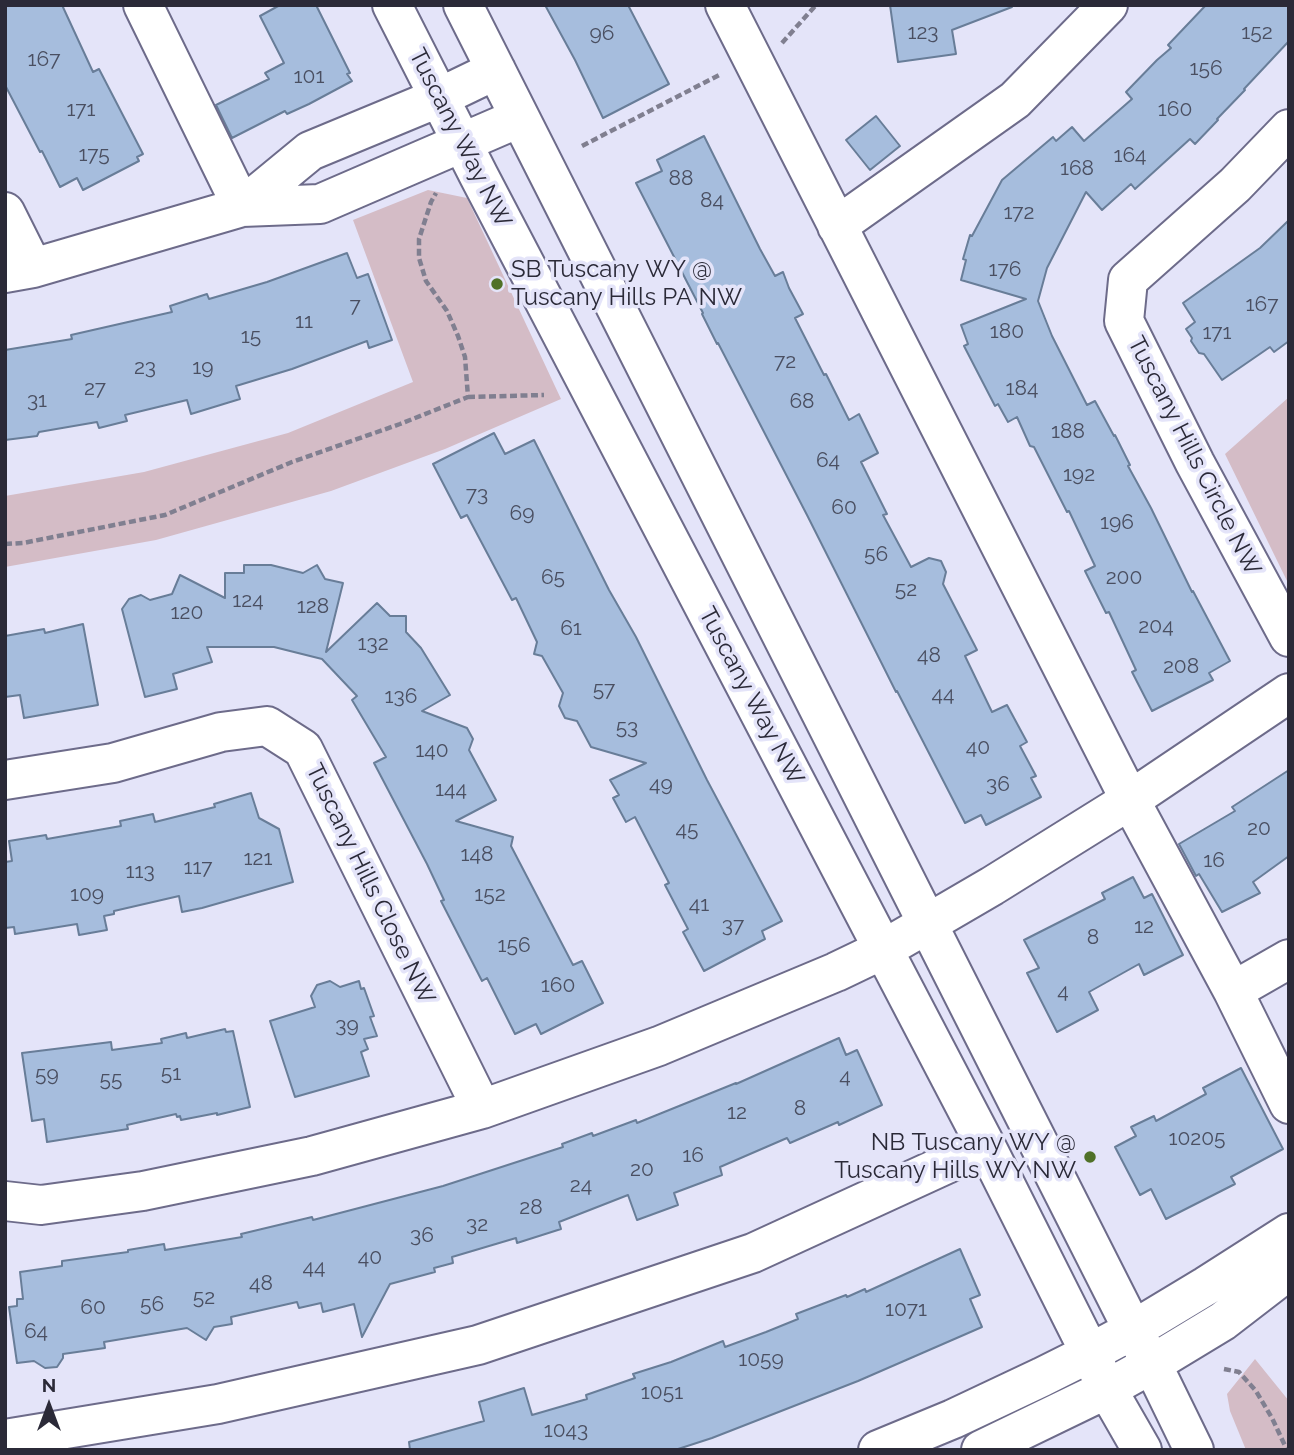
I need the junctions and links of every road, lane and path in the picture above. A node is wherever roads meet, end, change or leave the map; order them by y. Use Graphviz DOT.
graph roads {
  1 [pos="143,5"];
  2 [pos="392,5"];
  3 [pos="463,5"];
  4 [pos="725,5"];
  5 [pos="816,5"];
  6 [pos="1108,5"];
  7 [pos="752,58"];
  8 [pos="496,70"];
  9 [pos="438,98"];
  10 [pos="519,118"];
  11 [pos="1289,129"];
  12 [pos="461,142"];
  13 [pos="582,146"];
  14 [pos="439,187"];
  15 [pos="242,207"];
  16 [pos="5,212"];
  17 [pos="837,226"];
  18 [pos="19,270"];
  19 [pos="544,395"];
  20 [pos="468,397"];
  21 [pos="5,544"];
  22 [pos="1289,637"];
  23 [pos="1289,693"];
  24 [pos="5,780"];
  25 [pos="1130,800"];
  26 [pos="928,924"];
  27 [pos="884,949"];
  28 [pos="1289,959"];
  29 [pos="1233,991"];
  30 [pos="1289,1104"];
  31 [pos="482,1109"];
  32 [pos="986,1146"];
  33 [pos="5,1201"];
  34 [pos="1289,1233"];
  35 [pos="1289,1270"];
  36 [pos="1133,1330"];
  37 [pos="1090,1353"];
  38 [pos="1152,1364"];
  39 [pos="1224,1369"];
  40 [pos="1107,1389"];
  41 [pos="5,1439"];
  42 [pos="878,1450"];
  43 [pos="981,1450"];
  44 [pos="1142,1450"];
  45 [pos="1194,1450"];
  46 [pos="1287,1450"];
  1 -- 15 [label="street"];
  2 -- 9 [label="street, Tuscany Way NW"];
  3 -- 8 [label="street"];
  4 -- 7 [label="street"];
  5 -- 7 [label="path"];
  6 -- 17 [label="street"];
  7 -- 13 [label="path"];
  7 -- 17 [label="street"];
  8 -- 9 [label="street"];
  8 -- 10 [label="street"];
  9 -- 12 [label="street, Tuscany Way NW"];
  9 -- 15 [label="street"];
  10 -- 12 [label="street"];
  10 -- 26 [label="street"];
  11 -- 22 [label="street, Tuscany Hills Circle NW"];
  12 -- 15 [label="street"];
  12 -- 27 [label="street, Tuscany Way NW"];
  14 -- 20 [label="path"];
  15 -- 18 [label="street"];
  16 -- 18 [label="street"];
  17 -- 25 [label="street"];
  19 -- 20 [label="path"];
  20 -- 21 [label="path"];
  23 -- 25 [label="street"];
  24 -- 31 [label="street, Tuscany Hills Close NW"];
  25 -- 26 [label="street"];
  25 -- 29 [label="street"];
  26 -- 27 [label="street"];
  26 -- 36 [label="street"];
  27 -- 31 [label="street"];
  27 -- 32 [label="street, Tuscany Way NW"];
  28 -- 29 [label="street"];
  29 -- 30 [label="street"];
  31 -- 33 [label="street"];
  32 -- 37 [label="street, Tuscany Way NW"];
  32 -- 41 [label="street"];
  34 -- 36 [label="street"];
  35 -- 38 [label="street"];
  36 -- 37 [label="street"];
  36 -- 38 [label="street"];
  37 -- 40 [label="street, Tuscany Way NW"];
  37 -- 42 [label="street"];
  38 -- 40 [label="street"];
  38 -- 45 [label="street"];
  39 -- 46 [label="path"];
  40 -- 43 [label="street"];
  40 -- 44 [label="street, Tuscany Way NW"];
}
